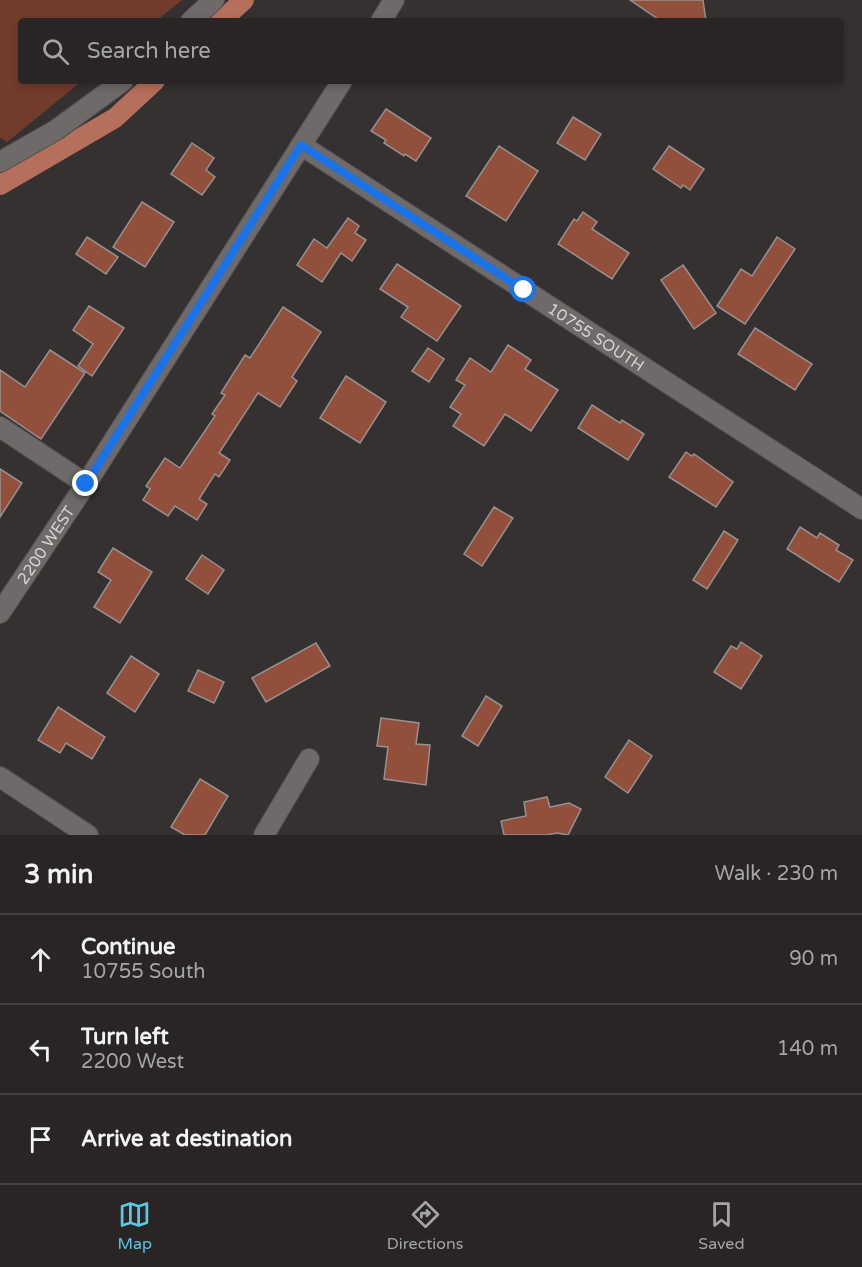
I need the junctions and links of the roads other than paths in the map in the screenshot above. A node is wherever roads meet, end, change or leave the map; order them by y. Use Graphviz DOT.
graph roads {
  1 [pos="214,0"];
  2 [pos="394,0"];
  3 [pos="194,18"];
  4 [pos="383,18"];
  5 [pos="119,84"];
  6 [pos="340,84"];
  7 [pos="301,145"];
  8 [pos="0,162"];
  9 [pos="0,427"];
  10 [pos="86,484"];
  11 [pos="862,509"];
  12 [pos="0,613"];
  13 [pos="309,759"];
  14 [pos="0,777"];
  15 [pos="88,835"];
  16 [pos="264,835"];
  1 -- 3 [label="street"];
  2 -- 4 [label="street"];
  5 -- 8 [label="street"];
  6 -- 7 [label="street, 2200 WEST"];
  7 -- 10 [label="street, 2200 WEST"];
  7 -- 11 [label="street, 10755 SOUTH"];
  9 -- 10 [label="street"];
  10 -- 12 [label="street, 2200 WEST"];
  13 -- 16 [label="street"];
  14 -- 15 [label="street"];
}
